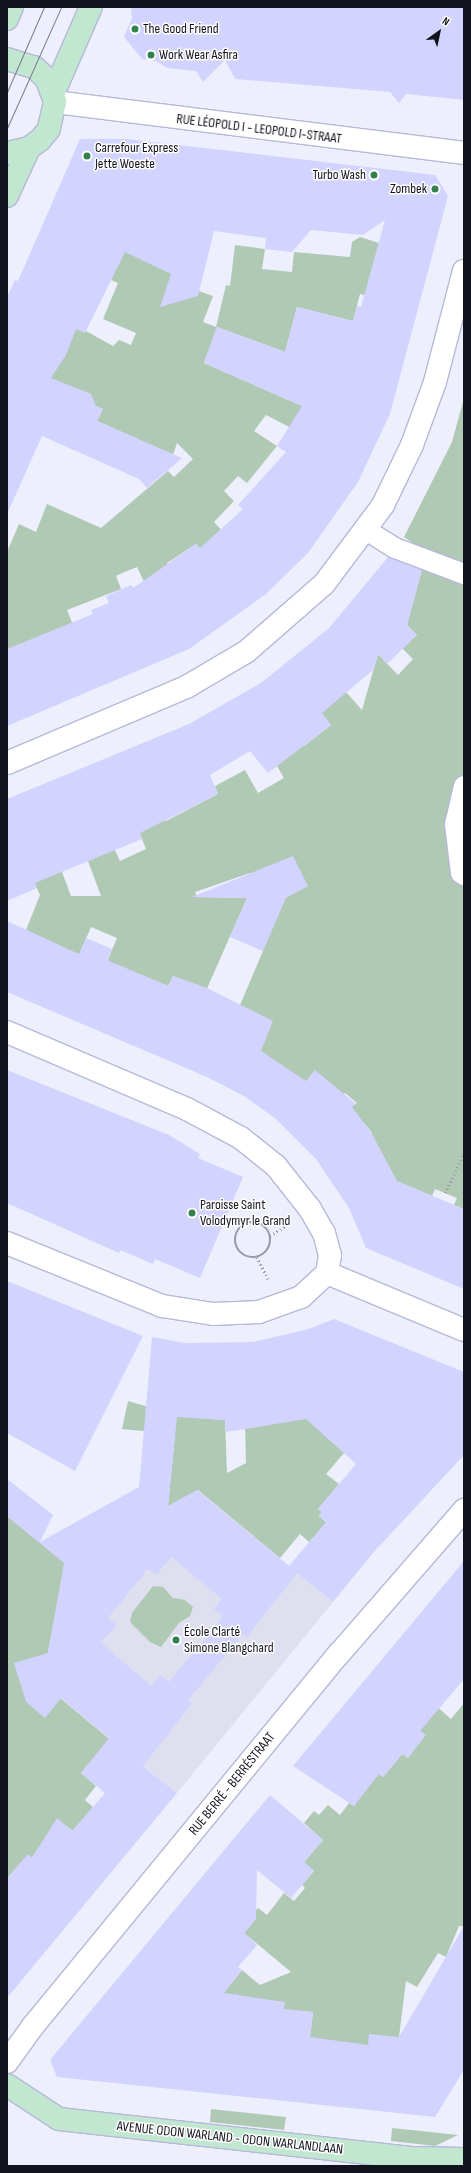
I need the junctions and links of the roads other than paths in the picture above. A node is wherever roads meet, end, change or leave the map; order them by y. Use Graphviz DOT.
graph roads {
  1 [pos="12,7"];
  2 [pos="91,7"];
  3 [pos="7,19"];
  4 [pos="7,59"];
  5 [pos="54,98"];
  6 [pos="29,148"];
  7 [pos="7,153"];
  8 [pos="464,153"];
  9 [pos="7,196"];
  10 [pos="464,271"];
  11 [pos="366,530"];
  12 [pos="464,574"];
  13 [pos="7,763"];
  14 [pos="464,786"];
  15 [pos="464,875"];
  16 [pos="7,1032"];
  17 [pos="7,1243"];
  18 [pos="327,1273"];
  19 [pos="464,1330"];
  20 [pos="464,1510"];
  21 [pos="7,2062"];
  22 [pos="7,2085"];
  23 [pos="464,2159"];
  24 [pos="410,2162"];
  1 -- 3 [label="street"];
  2 -- 5 [label="street"];
  4 -- 5 [label="street"];
  5 -- 6 [label="street"];
  5 -- 8 [label="street, RUE LÉOPOLD I - LEOPOLD I-STRAAT"];
  6 -- 7 [label="street"];
  6 -- 9 [label="street"];
  10 -- 11 [label="street"];
  11 -- 12 [label="lane"];
  11 -- 13 [label="street"];
  14 -- 15 [label="lane"];
  16 -- 18 [label="street"];
  17 -- 18 [label="street"];
  18 -- 19 [label="street"];
  20 -- 21 [label="street, RUE BERRÉ - BERRÉSTRAAT"];
  22 -- 24 [label="street, AVENUE ODON WARLAND - ODON WARLANDLAAN"];
  23 -- 24 [label="street, AVENUE ODON WARLAND - ODON WARLANDLAAN"];
}
